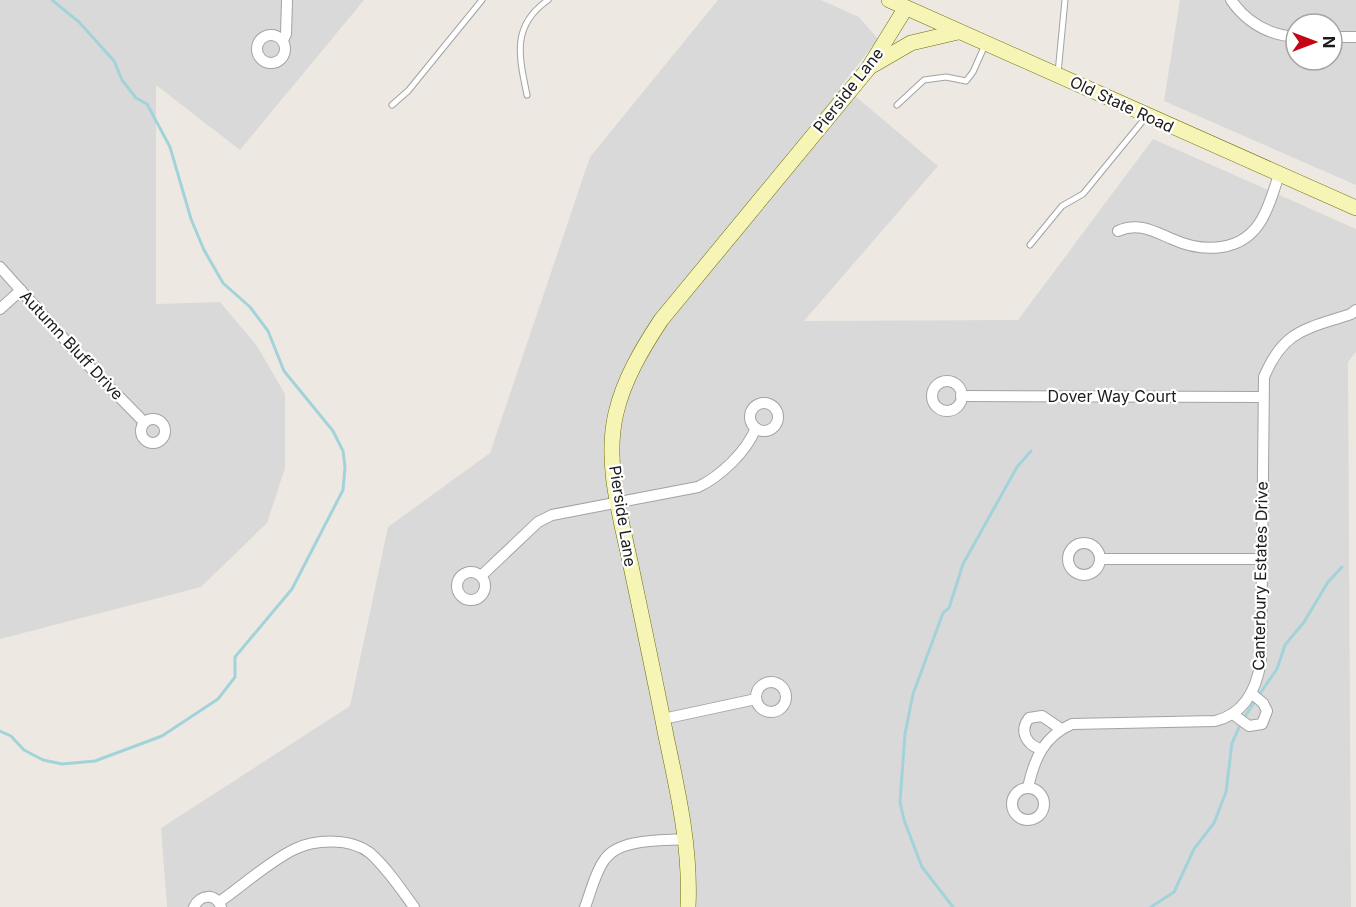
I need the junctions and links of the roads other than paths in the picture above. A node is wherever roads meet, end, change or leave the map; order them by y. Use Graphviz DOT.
graph roads {
  1 [pos="287,0"];
  2 [pos="482,0"];
  3 [pos="548,0"];
  4 [pos="889,0"];
  5 [pos="1065,0"];
  6 [pos="1231,0"];
  7 [pos="907,4"];
  8 [pos="958,32"];
  9 [pos="1284,34"];
  10 [pos="283,40"];
  11 [pos="986,44"];
  12 [pos="868,69"];
  13 [pos="1058,74"];
  14 [pos="527,95"];
  15 [pos="392,105"];
  16 [pos="897,105"];
  17 [pos="1147,115"];
  18 [pos="1279,175"];
  19 [pos="1356,208"];
  20 [pos="1118,231"];
  21 [pos="1030,245"];
  22 [pos="0,267"];
  23 [pos="21,290"];
  24 [pos="0,309"];
  25 [pos="1356,310"];
  26 [pos="961,396"];
  27 [pos="1262,397"];
  28 [pos="144,422"];
  29 [pos="756,428"];
  30 [pos="618,502"];
  31 [pos="1100,559"];
  32 [pos="1262,559"];
  33 [pos="481,576"];
  34 [pos="1251,693"];
  35 [pos="756,699"];
  36 [pos="1234,715"];
  37 [pos="663,719"];
  38 [pos="1061,729"];
  39 [pos="1040,749"];
  40 [pos="1028,788"];
  41 [pos="686,839"];
  42 [pos="220,905"];
  43 [pos="194,907"];
  44 [pos="414,907"];
  45 [pos="585,907"];
  46 [pos="687,907"];
  1 -- 10 [label="street"];
  2 -- 15 [label="lane"];
  3 -- 14 [label="lane"];
  4 -- 7 [label="street, Old State Road"];
  5 -- 13 [label="lane"];
  6 -- 9 [label="street"];
  7 -- 8 [label="street, Old State Road"];
  7 -- 12 [label="street, Pierside Lane"];
  8 -- 11 [label="street, Old State Road"];
  8 -- 12 [label="street"];
  11 -- 13 [label="street, Old State Road"];
  11 -- 16 [label="lane"];
  12 -- 30 [label="street, Pierside Lane"];
  13 -- 17 [label="street, Old State Road"];
  17 -- 18 [label="street, Old State Road"];
  17 -- 21 [label="lane"];
  18 -- 19 [label="street, Old State Road"];
  18 -- 20 [label="street"];
  22 -- 23 [label="street, Autumn Bluff Drive"];
  23 -- 24 [label="street"];
  23 -- 28 [label="street, Autumn Bluff Drive"];
  25 -- 27 [label="street, Canterbury Estates Drive"];
  26 -- 27 [label="street, Dover Way Court"];
  27 -- 32 [label="street, Canterbury Estates Drive"];
  29 -- 30 [label="street"];
  30 -- 33 [label="street"];
  30 -- 37 [label="street, Pierside Lane"];
  31 -- 32 [label="street"];
  32 -- 34 [label="street, Canterbury Estates Drive"];
  34 -- 36 [label="street, Canterbury Estates Drive"];
  34 -- 36 [label="street"];
  35 -- 37 [label="street"];
  36 -- 38 [label="street"];
  37 -- 41 [label="street, Pierside Lane"];
  38 -- 39 [label="street"];
  38 -- 39 [label="street"];
  39 -- 40 [label="street"];
  41 -- 45 [label="street"];
  41 -- 46 [label="street, Pierside Lane"];
  42 -- 43 [label="street"];
  42 -- 44 [label="street"];
}
